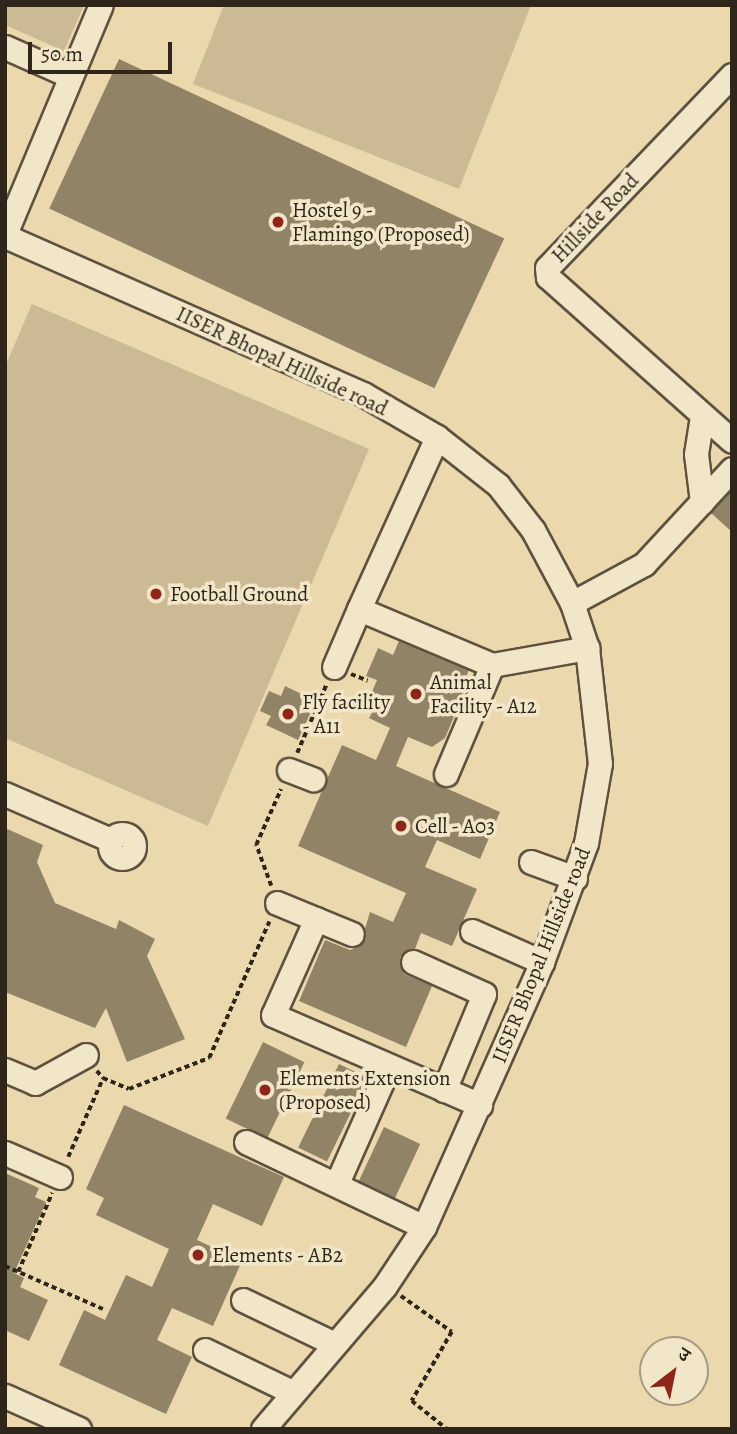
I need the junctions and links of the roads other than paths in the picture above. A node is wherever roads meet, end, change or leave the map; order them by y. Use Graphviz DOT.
graph roads {
  1 [pos="101,5"];
  2 [pos="5,47"];
  3 [pos="68,75"];
  4 [pos="732,75"];
  5 [pos="5,235"];
  6 [pos="702,415"];
  7 [pos="437,437"];
  8 [pos="732,441"];
  9 [pos="732,469"];
  10 [pos="702,502"];
  11 [pos="572,603"];
  12 [pos="359,609"];
  13 [pos="587,648"];
  14 [pos="492,664"];
  15 [pos="334,667"];
  16 [pos="289,770"];
  17 [pos="446,774"];
  18 [pos="313,779"];
  19 [pos="5,794"];
  20 [pos="111,840"];
  21 [pos="531,862"];
  22 [pos="575,878"];
  23 [pos="277,903"];
  24 [pos="316,919"];
  25 [pos="472,931"];
  26 [pos="352,934"];
  27 [pos="413,962"];
  28 [pos="542,962"];
  29 [pos="86,1055"];
  30 [pos="388,1068"];
  31 [pos="5,1070"];
  32 [pos="444,1090"];
  33 [pos="480,1105"];
  34 [pos="246,1142"];
  35 [pos="5,1153"];
  36 [pos="60,1177"];
  37 [pos="337,1183"];
  38 [pos="424,1227"];
  39 [pos="243,1300"];
  40 [pos="335,1343"];
  41 [pos="205,1350"];
  42 [pos="290,1391"];
  43 [pos="5,1396"];
  44 [pos="79,1429"];
  45 [pos="263,1429"];
  1 -- 3 [label="lane"];
  2 -- 3 [label="lane"];
  3 -- 5 [label="lane"];
  4 -- 6 [label="lane, Hillside Road"];
  5 -- 7 [label="lane, IISER Bhopal Hillside road"];
  6 -- 8 [label="lane, Hillside Road"];
  6 -- 10 [label="lane"];
  7 -- 11 [label="lane, IISER Bhopal Hillside road"];
  7 -- 12 [label="lane"];
  9 -- 10 [label="lane"];
  10 -- 11 [label="lane"];
  11 -- 13 [label="lane, IISER Bhopal Hillside road"];
  12 -- 14 [label="lane"];
  12 -- 15 [label="lane"];
  13 -- 14 [label="lane"];
  13 -- 22 [label="lane, IISER Bhopal Hillside road"];
  14 -- 17 [label="lane"];
  16 -- 18 [label="lane"];
  19 -- 20 [label="lane"];
  21 -- 22 [label="lane"];
  22 -- 28 [label="lane, IISER Bhopal Hillside road"];
  23 -- 24 [label="lane"];
  24 -- 26 [label="lane"];
  24 -- 30 [label="lane"];
  25 -- 28 [label="lane"];
  27 -- 32 [label="lane"];
  28 -- 33 [label="lane, IISER Bhopal Hillside road"];
  29 -- 31 [label="lane"];
  30 -- 32 [label="lane"];
  30 -- 37 [label="lane"];
  32 -- 33 [label="lane"];
  33 -- 38 [label="lane, IISER Bhopal Hillside road"];
  34 -- 37 [label="lane"];
  35 -- 36 [label="lane"];
  37 -- 38 [label="lane"];
  38 -- 40 [label="lane, IISER Bhopal Hillside road"];
  39 -- 40 [label="lane"];
  40 -- 42 [label="lane, IISER Bhopal Hillside road"];
  41 -- 42 [label="lane"];
  42 -- 45 [label="lane, IISER Bhopal Hillside road"];
  43 -- 44 [label="lane"];
}
